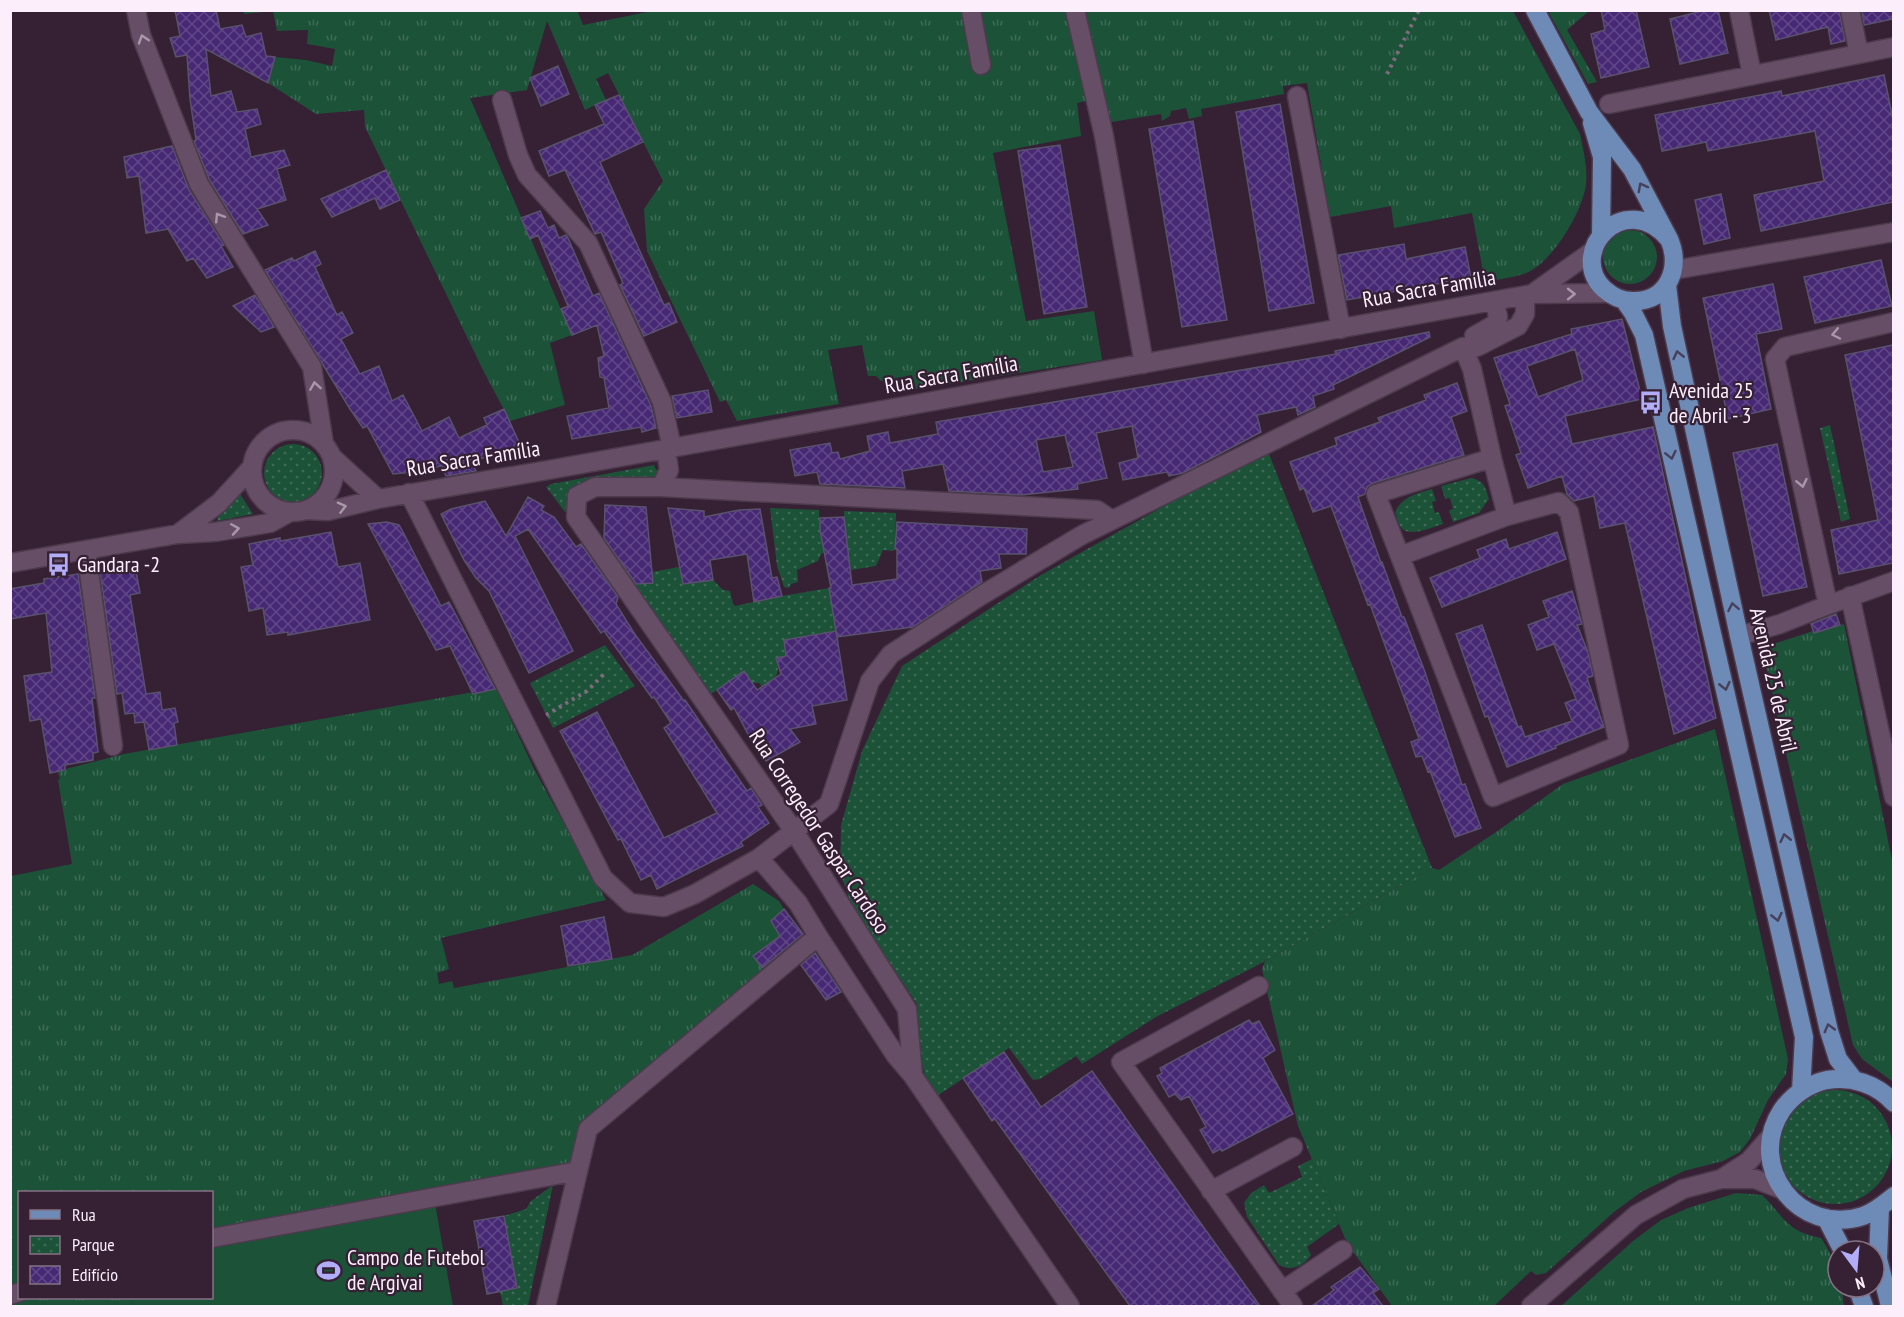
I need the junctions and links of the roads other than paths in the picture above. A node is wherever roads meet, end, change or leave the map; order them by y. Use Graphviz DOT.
graph roads {
  1 [pos="136,10"];
  2 [pos="971,10"];
  3 [pos="1075,10"];
  4 [pos="1535,10"];
  5 [pos="1739,10"];
  6 [pos="1850,10"];
  7 [pos="1893,48"];
  8 [pos="1859,54"];
  9 [pos="981,64"];
  10 [pos="1752,75"];
  11 [pos="1297,96"];
  12 [pos="502,100"];
  13 [pos="1609,104"];
  14 [pos="1589,112"];
  15 [pos="1893,232"];
  16 [pos="1669,239"];
  17 [pos="1597,243"];
  18 [pos="1670,277"];
  19 [pos="1528,295"];
  20 [pos="1616,297"];
  21 [pos="1495,301"];
  22 [pos="1893,322"];
  23 [pos="1341,329"];
  24 [pos="1463,347"];
  25 [pos="1144,364"];
  26 [pos="669,449"];
  27 [pos="328,450"];
  28 [pos="1492,458"];
  29 [pos="251,468"];
  30 [pos="661,487"];
  31 [pos="409,493"];
  32 [pos="378,499"];
  33 [pos="298,511"];
  34 [pos="1507,516"];
  35 [pos="1112,520"];
  36 [pos="177,534"];
  37 [pos="86,550"];
  38 [pos="1400,556"];
  39 [pos="10,563"];
  40 [pos="1893,581"];
  41 [pos="1850,596"];
  42 [pos="1828,605"];
  43 [pos="1739,636"];
  44 [pos="113,746"];
  45 [pos="1893,796"];
  46 [pos="794,831"];
  47 [pos="759,858"];
  48 [pos="818,936"];
  49 [pos="1259,986"];
  50 [pos="913,1076"];
  51 [pos="1854,1080"];
  52 [pos="1801,1091"];
  53 [pos="1893,1103"];
  54 [pos="1771,1136"];
  55 [pos="1293,1147"];
  56 [pos="578,1171"];
  57 [pos="1721,1179"];
  58 [pos="1781,1189"];
  59 [pos="1211,1191"];
  60 [pos="1887,1202"];
  61 [pos="1826,1218"];
  62 [pos="213,1238"];
  63 [pos="1837,1239"];
  64 [pos="1343,1250"];
  65 [pos="1282,1291"];
  66 [pos="546,1306"];
  67 [pos="1070,1306"];
  68 [pos="1293,1306"];
  69 [pos="1531,1306"];
  70 [pos="1890,1306"];
  27 -- 1 [label="street, one-way"];
  2 -- 9 [label="street"];
  3 -- 25 [label="street"];
  4 -- 14 [label="main road, Avenida 25 de Abril"];
  5 -- 10 [label="street"];
  6 -- 8 [label="street"];
  7 -- 8 [label="street"];
  8 -- 10 [label="street"];
  10 -- 13 [label="street"];
  11 -- 23 [label="street"];
  12 -- 26 [label="street"];
  16 -- 14 [label="main road, Avenida 25 de Abril, one-way"];
  14 -- 17 [label="main road, Avenida 25 de Abril"];
  15 -- 18 [label="street"];
  16 -- 17 [label="main road"];
  16 -- 18 [label="main road, Avenida 25 de Abril"];
  17 -- 19 [label="street, Rua Sacra Família"];
  17 -- 20 [label="main road, Avenida 25 de Abril"];
  18 -- 20 [label="main road"];
  43 -- 18 [label="main road, Avenida 25 de Abril, one-way"];
  19 -- 20 [label="street, Rua Sacra Família, one-way"];
  19 -- 21 [label="street, Rua Sacra Família"];
  19 -- 24 [label="street"];
  20 -- 52 [label="main road, Avenida 25 de Abril, one-way"];
  21 -- 23 [label="street, Rua Sacra Família"];
  21 -- 24 [label="street"];
  22 -- 42 [label="street, one-way"];
  23 -- 25 [label="street, Rua Sacra Família"];
  24 -- 28 [label="street"];
  24 -- 35 [label="street"];
  25 -- 26 [label="street, Rua Sacra Família"];
  26 -- 30 [label="street"];
  26 -- 31 [label="street, Rua Sacra Família"];
  27 -- 29 [label="street"];
  27 -- 32 [label="street"];
  27 -- 33 [label="street"];
  28 -- 34 [label="street"];
  28 -- 38 [label="street"];
  29 -- 33 [label="street"];
  29 -- 36 [label="street, Rua Sacra Família"];
  30 -- 35 [label="street"];
  30 -- 46 [label="street, Rua Corregedor Gaspar Cardoso"];
  31 -- 32 [label="street, Rua Sacra Família"];
  31 -- 47 [label="street"];
  33 -- 32 [label="street, Rua Sacra Família, one-way"];
  36 -- 33 [label="street, Rua Sacra Família, one-way"];
  34 -- 38 [label="street"];
  34 -- 38 [label="street"];
  35 -- 46 [label="street"];
  36 -- 37 [label="street, Rua Sacra Família"];
  37 -- 39 [label="street, Rua Sacra Família"];
  37 -- 44 [label="street"];
  40 -- 41 [label="street"];
  41 -- 42 [label="street"];
  41 -- 45 [label="street"];
  42 -- 43 [label="street"];
  51 -- 43 [label="main road, Avenida 25 de Abril, one-way"];
  46 -- 47 [label="street"];
  46 -- 50 [label="street, Rua Corregedor Gaspar Cardoso"];
  47 -- 48 [label="street"];
  48 -- 50 [label="street"];
  48 -- 56 [label="street"];
  49 -- 59 [label="street"];
  50 -- 67 [label="street, Rua Corregedor Gaspar Cardoso"];
  51 -- 52 [label="main road"];
  51 -- 53 [label="main road"];
  52 -- 54 [label="main road"];
  54 -- 57 [label="street"];
  54 -- 58 [label="main road"];
  55 -- 59 [label="street"];
  56 -- 62 [label="street"];
  56 -- 66 [label="street"];
  57 -- 58 [label="street"];
  57 -- 69 [label="street"];
  58 -- 61 [label="main road"];
  59 -- 65 [label="street"];
  60 -- 61 [label="main road"];
  60 -- 70 [label="main road"];
  61 -- 63 [label="main road"];
  64 -- 65 [label="street"];
  65 -- 68 [label="street"];
}
